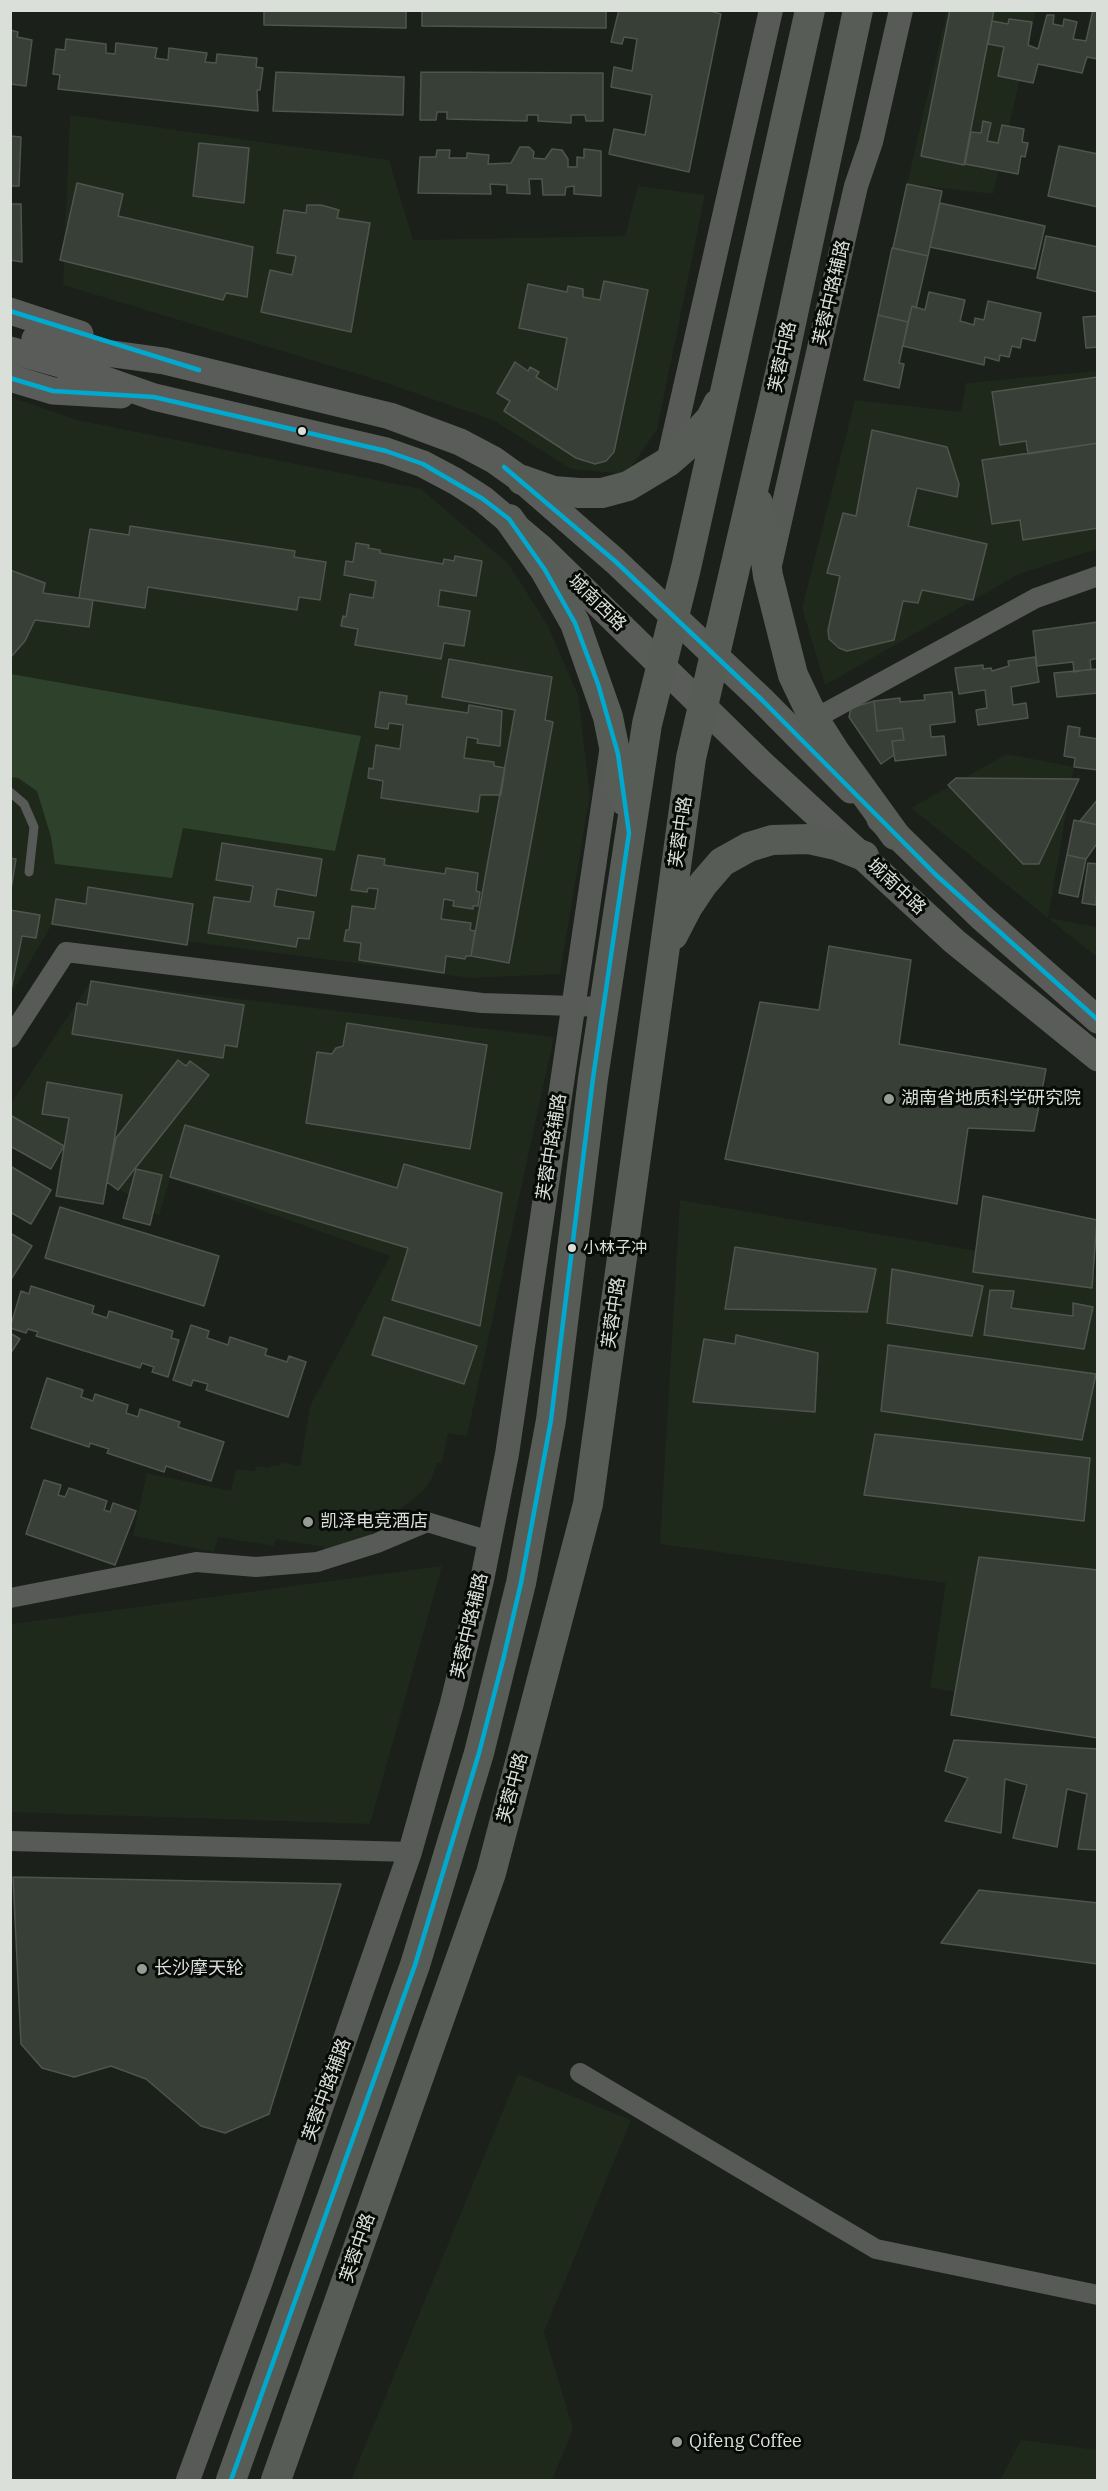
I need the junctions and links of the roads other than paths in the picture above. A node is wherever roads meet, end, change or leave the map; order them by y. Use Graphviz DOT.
graph roads {
  1 [pos="771,10"];
  2 [pos="810,10"];
  3 [pos="858,10"];
  4 [pos="901,10"];
  5 [pos="10,311"];
  6 [pos="10,333"];
  7 [pos="10,350"];
  8 [pos="164,361"];
  9 [pos="10,378"];
  10 [pos="726,391"];
  11 [pos="154,397"];
  12 [pos="668,462"];
  13 [pos="756,475"];
  14 [pos="522,480"];
  15 [pos="509,519"];
  16 [pos="768,576"];
  17 [pos="1098,576"];
  18 [pos="673,616"];
  19 [pos="714,655"];
  20 [pos="661,665"];
  21 [pos="703,706"];
  22 [pos="814,719"];
  23 [pos="613,738"];
  24 [pos="10,792"];
  25 [pos="629,833"];
  26 [pos="895,835"];
  27 [pos="864,856"];
  28 [pos="29,873"];
  29 [pos="661,972"];
  30 [pos="589,1006"];
  31 [pos="1098,1020"];
  32 [pos="10,1038"];
  33 [pos="1098,1058"];
  34 [pos="490,1540"];
  35 [pos="10,1598"];
  36 [pos="10,1841"];
  37 [pos="410,1852"];
  38 [pos="580,2073"];
  39 [pos="1098,2295"];
  40 [pos="188,2481"];
  41 [pos="231,2481"];
  42 [pos="276,2481"];
  1 -- 12 [label="street"];
  2 -- 10 [label="main road"];
  3 -- 13 [label="main road, 芙蓉中路"];
  4 -- 16 [label="street, 芙蓉中路辅路"];
  5 -- 8 [label="main road"];
  6 -- 8 [label="main road"];
  7 -- 11 [label="main road, 城南西路"];
  8 -- 14 [label="main road"];
  9 -- 11 [label="main road"];
  10 -- 12 [label="main road"];
  10 -- 18 [label="main road"];
  11 -- 15 [label="main road, 城南西路"];
  12 -- 14 [label="main road"];
  13 -- 16 [label="main road"];
  13 -- 19 [label="main road, 芙蓉中路"];
  14 -- 18 [label="main road"];
  15 -- 20 [label="main road, 城南西路"];
  15 -- 23 [label="main road"];
  16 -- 22 [label="main road"];
  17 -- 22 [label="street"];
  18 -- 19 [label="main road"];
  18 -- 20 [label="main road"];
  19 -- 21 [label="main road, 芙蓉中路"];
  19 -- 26 [label="main road, 城南中路"];
  20 -- 21 [label="main road, 城南西路"];
  20 -- 25 [label="main road"];
  21 -- 27 [label="main road, 城南中路"];
  21 -- 29 [label="main road, 芙蓉中路"];
  22 -- 26 [label="main road"];
  23 -- 25 [label="main road"];
  23 -- 30 [label="street, 芙蓉中路辅路"];
  24 -- 28 [label="lane"];
  25 -- 30 [label="main road"];
  26 -- 31 [label="main road, 城南中路"];
  27 -- 29 [label="main road"];
  27 -- 33 [label="main road, 城南中路"];
  29 -- 42 [label="main road, 芙蓉中路"];
  30 -- 32 [label="street"];
  30 -- 34 [label="street, 芙蓉中路辅路"];
  30 -- 41 [label="main road"];
  34 -- 35 [label="street"];
  34 -- 37 [label="street, 芙蓉中路辅路"];
  36 -- 37 [label="street"];
  37 -- 40 [label="street, 芙蓉中路辅路"];
  38 -- 39 [label="street"];
}
